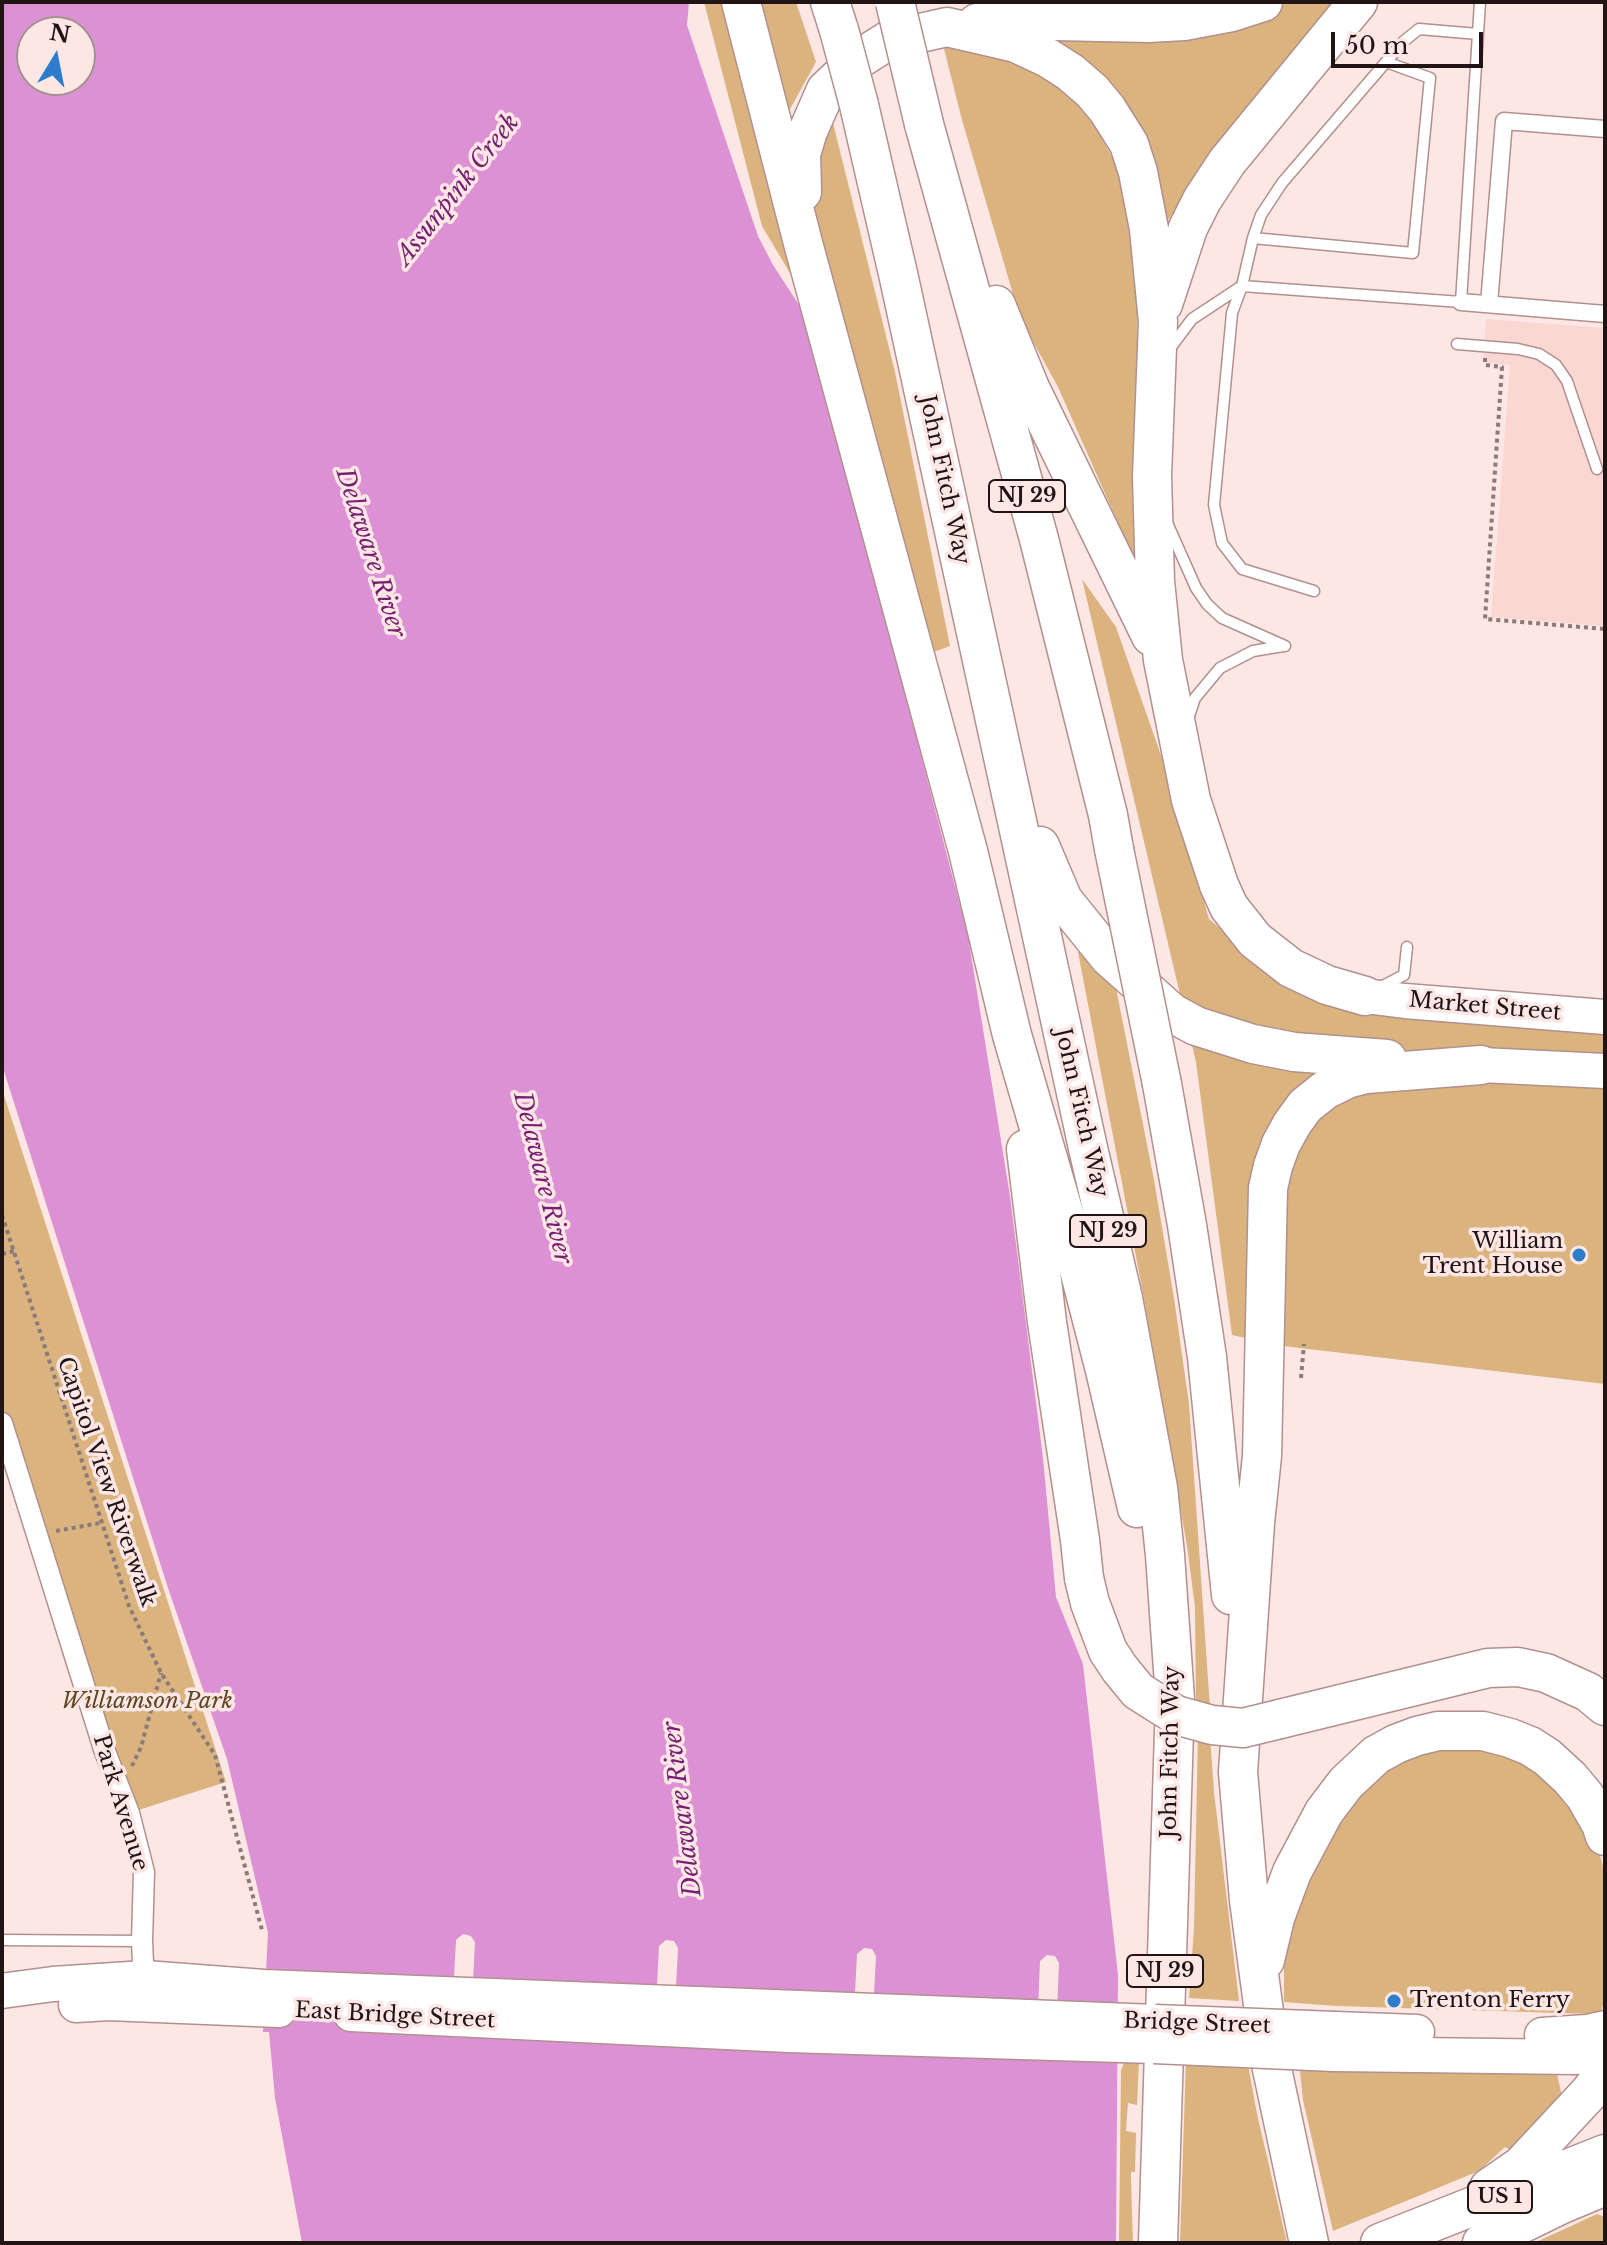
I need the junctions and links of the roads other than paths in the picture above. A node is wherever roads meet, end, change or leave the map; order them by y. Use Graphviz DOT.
graph roads {
  1 [pos="741,2"];
  2 [pos="895,2"];
  3 [pos="915,2"];
  4 [pos="1263,2"];
  5 [pos="1358,2"];
  6 [pos="1480,2"];
  7 [pos="834,16"];
  8 [pos="947,27"];
  9 [pos="1478,34"];
  10 [pos="1386,62"];
  11 [pos="1605,129"];
  12 [pos="928,135"];
  13 [pos="1253,238"];
  14 [pos="803,243"];
  15 [pos="1242,286"];
  16 [pos="1461,302"];
  17 [pos="1489,304"];
  18 [pos="1605,314"];
  19 [pos="1158,322"];
  20 [pos="1457,344"];
  21 [pos="1155,381"];
  22 [pos="1597,469"];
  23 [pos="1152,476"];
  24 [pos="1314,591"];
  25 [pos="1163,660"];
  26 [pos="1179,748"];
  27 [pos="1006,768"];
  28 [pos="1407,947"];
  29 [pos="1365,996"];
  30 [pos="1605,1017"];
  31 [pos="1012,1035"];
  32 [pos="1481,1065"];
  33 [pos="1605,1071"];
  34 [pos="2,1423"];
  35 [pos="1175,1699"];
  36 [pos="1605,1706"];
  37 [pos="1238,1749"];
  38 [pos="1605,1836"];
  39 [pos="2,1940"];
  40 [pos="142,1941"];
  41 [pos="1260,1982"];
  42 [pos="2,1991"];
  43 [pos="144,1991"];
  44 [pos="2,2014"];
  45 [pos="788,2022"];
  46 [pos="1605,2028"];
  47 [pos="1334,2042"];
  48 [pos="1605,2053"];
  49 [pos="1605,2072"];
  50 [pos="1595,2169"];
  51 [pos="1426,2227"];
  52 [pos="1385,2241"];
  53 [pos="1158,2243"];
  54 [pos="1309,2243"];
  55 [pos="1482,2243"];
  1 -- 14 [label="highway"];
  2 -- 12 [label="highway, NJ 29, bridge"];
  3 -- 12 [label="highway, bridge"];
  4 -- 8 [label="highway"];
  5 -- 19 [label="highway"];
  6 -- 9 [label="lane"];
  7 -- 27 [label="highway, John Fitch Way / NJ 29, bridge"];
  8 -- 14 [label="highway"];
  8 -- 19 [label="highway"];
  9 -- 10 [label="lane"];
  9 -- 16 [label="lane"];
  10 -- 13 [label="lane"];
  10 -- 13 [label="lane"];
  11 -- 17 [label="street"];
  12 -- 25 [label="highway"];
  12 -- 37 [label="highway, NJ 29, bridge"];
  13 -- 15 [label="lane"];
  14 -- 31 [label="highway"];
  15 -- 16 [label="lane"];
  15 -- 21 [label="lane"];
  15 -- 24 [label="lane"];
  16 -- 17 [label="street"];
  17 -- 18 [label="street"];
  19 -- 21 [label="highway"];
  20 -- 22 [label="lane"];
  21 -- 23 [label="highway"];
  23 -- 25 [label="highway"];
  23 -- 26 [label="lane"];
  25 -- 26 [label="highway"];
  26 -- 29 [label="highway"];
  27 -- 32 [label="highway"];
  27 -- 35 [label="highway, John Fitch Way / NJ 29"];
  28 -- 29 [label="lane"];
  29 -- 30 [label="main road, Market Street"];
  31 -- 35 [label="highway"];
  31 -- 36 [label="highway, bridge"];
  32 -- 33 [label="main road"];
  32 -- 37 [label="highway"];
  34 -- 40 [label="street, Park Avenue"];
  35 -- 53 [label="highway, John Fitch Way / NJ 29"];
  37 -- 41 [label="highway, NJ 29"];
  38 -- 41 [label="highway"];
  39 -- 40 [label="lane"];
  40 -- 43 [label="street, Park Avenue"];
  41 -- 54 [label="highway, NJ 29"];
  42 -- 43 [label="main road, East Bridge Street"];
  43 -- 44 [label="main road, East Bridge Street"];
  43 -- 45 [label="main road, East Bridge Street"];
  45 -- 47 [label="main road, Bridge Street, bridge"];
  46 -- 47 [label="main road, Bridge Street"];
  47 -- 48 [label="main road, Bridge Street"];
  49 -- 51 [label="highway"];
  50 -- 51 [label="highway, US 1"];
  50 -- 55 [label="highway, US 1"];
  51 -- 52 [label="highway, US 1"];
}
